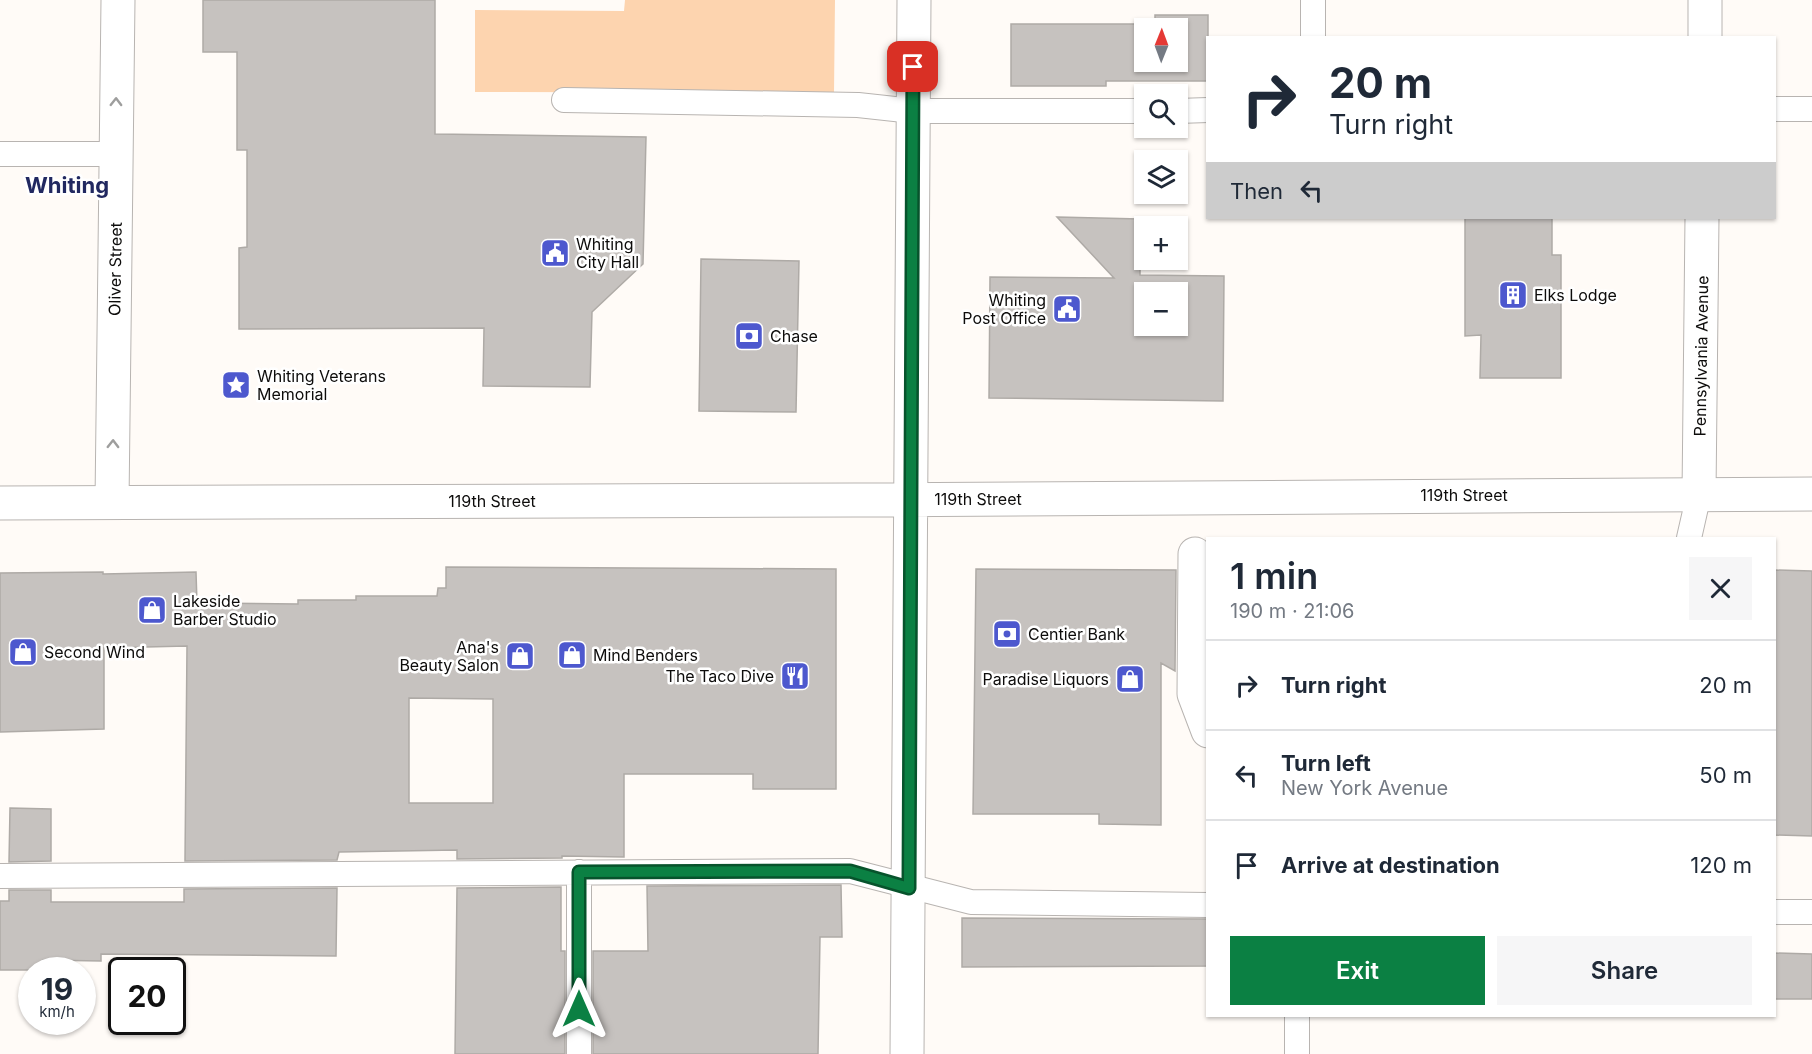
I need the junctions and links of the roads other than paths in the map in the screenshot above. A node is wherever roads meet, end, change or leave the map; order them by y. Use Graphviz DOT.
graph roads {
  1 [pos="118,0"];
  2 [pos="914,0"];
  3 [pos="1313,0"];
  4 [pos="1705,0"];
  5 [pos="1313,36"];
  6 [pos="1705,36"];
  7 [pos="564,100"];
  8 [pos="1776,109"];
  9 [pos="1812,109"];
  10 [pos="913,111"];
  11 [pos="1134,111"];
  12 [pos="1188,111"];
  13 [pos="1206,111"];
  14 [pos="0,154"];
  15 [pos="116,154"];
  16 [pos="1702,219"];
  17 [pos="1699,494"];
  18 [pos="1812,494"];
  19 [pos="911,500"];
  20 [pos="0,502"];
  21 [pos="112,502"];
  22 [pos="1689,537"];
  23 [pos="1195,554"];
  24 [pos="1206,726"];
  25 [pos="579,872"];
  26 [pos="0,876"];
  27 [pos="909,888"];
  28 [pos="1206,905"];
  29 [pos="1776,912"];
  30 [pos="1812,912"];
  31 [pos="1297,1017"];
  32 [pos="579,1054"];
  33 [pos="907,1054"];
  34 [pos="1297,1054"];
  15 -- 1 [label="street, Oliver Street, one-way"];
  2 -- 10 [label="street"];
  3 -- 5 [label="lane"];
  4 -- 6 [label="street"];
  7 -- 10 [label="lane"];
  8 -- 9 [label="lane"];
  10 -- 11 [label="lane"];
  10 -- 19 [label="street"];
  12 -- 13 [label="lane"];
  14 -- 15 [label="lane"];
  21 -- 15 [label="street, Oliver Street, one-way"];
  16 -- 17 [label="street, Pennsylvania Avenue"];
  17 -- 18 [label="street, 119th Street"];
  17 -- 19 [label="street, 119th Street"];
  17 -- 22 [label="lane"];
  19 -- 21 [label="street, 119th Street"];
  19 -- 27 [label="street"];
  20 -- 21 [label="street, 119th Street"];
  23 -- 24 [label="street"];
  25 -- 26 [label="lane"];
  25 -- 27 [label="lane"];
  25 -- 32 [label="lane"];
  27 -- 28 [label="lane"];
  27 -- 33 [label="street"];
  29 -- 30 [label="lane"];
  31 -- 34 [label="lane"];
}
